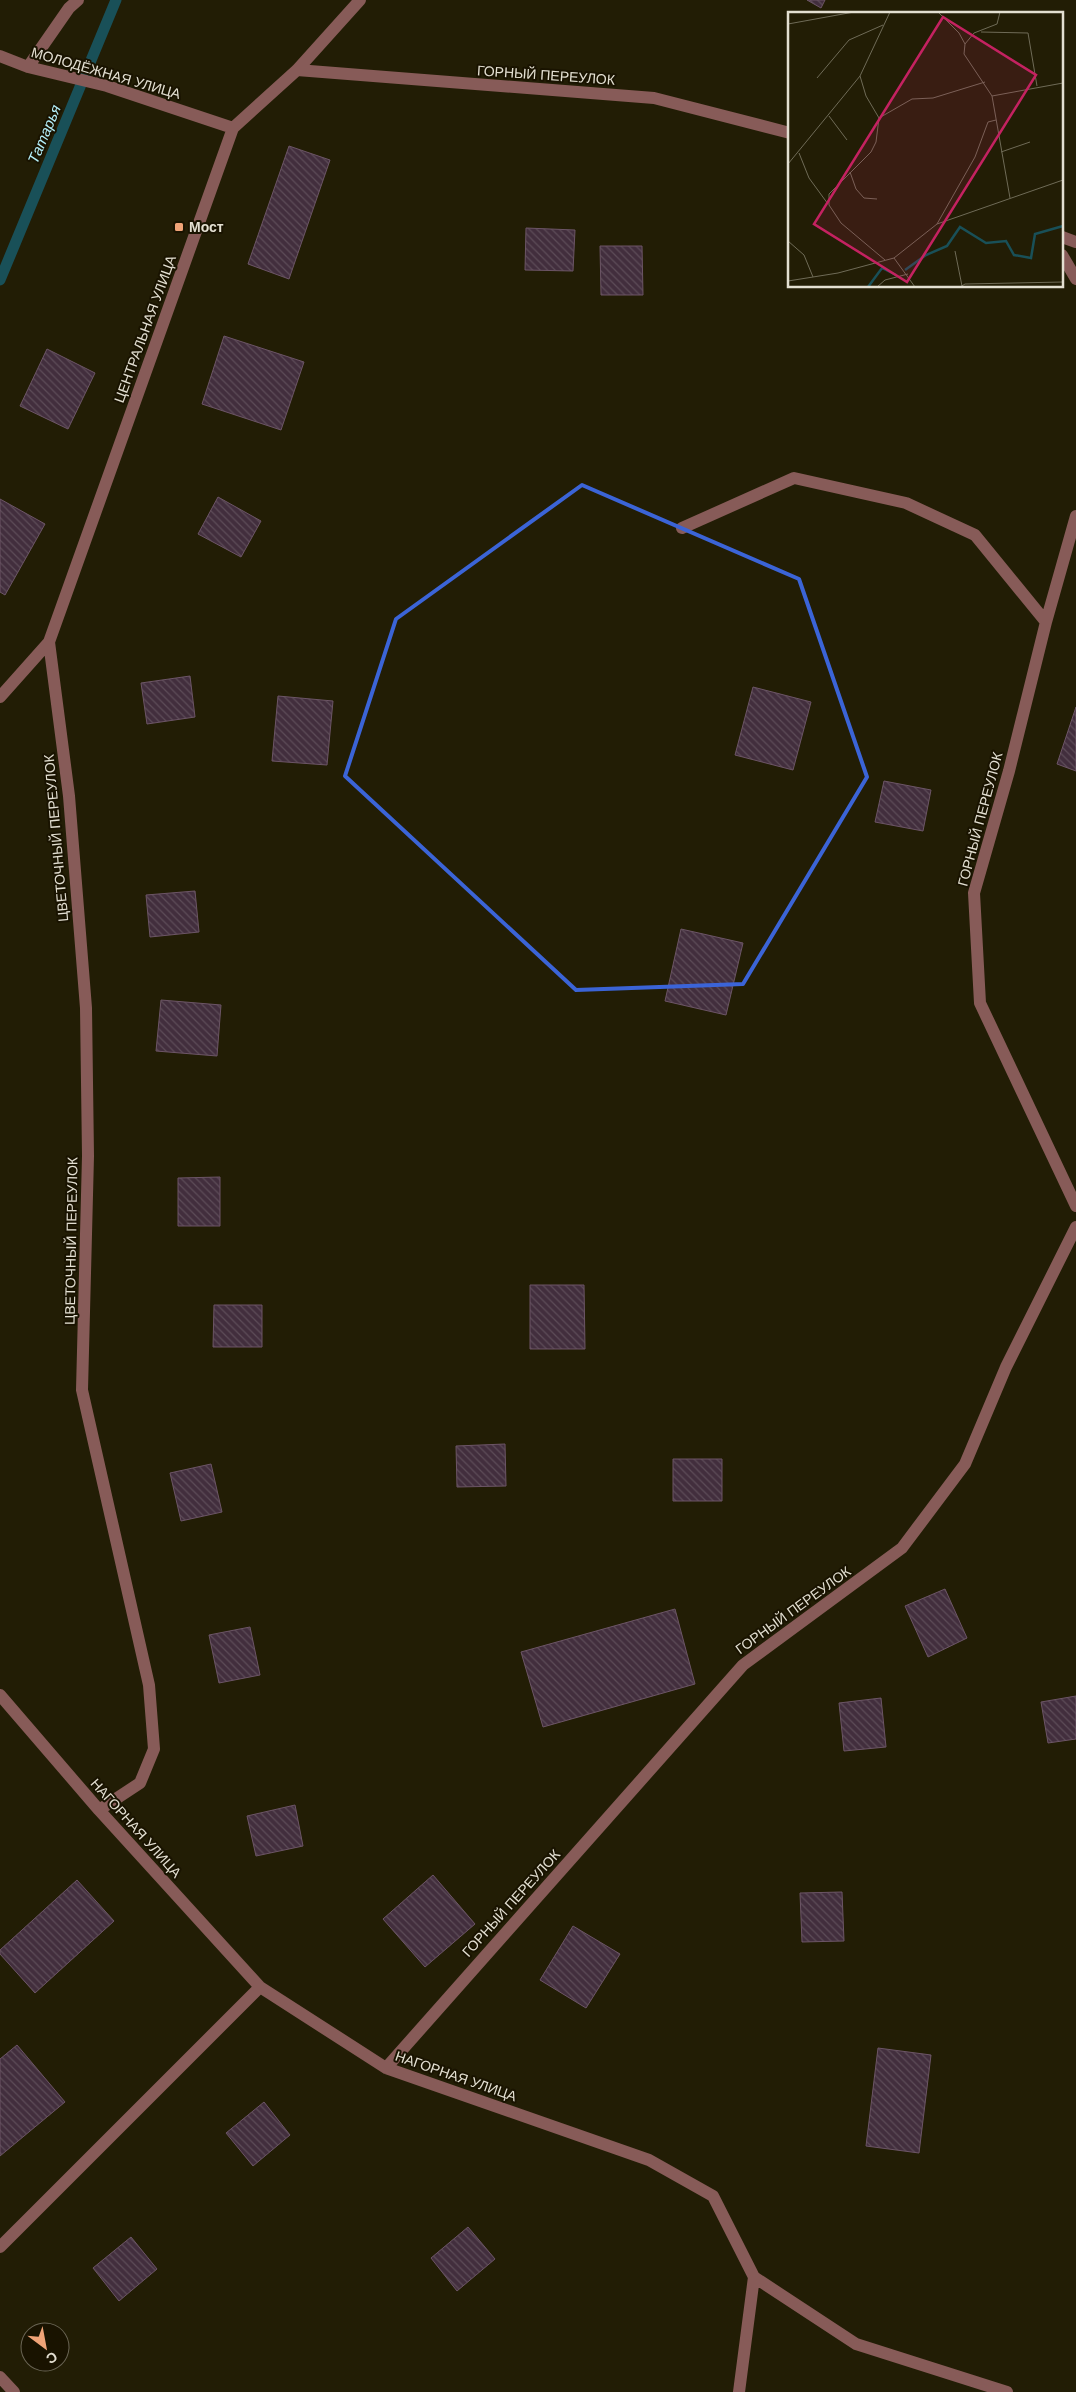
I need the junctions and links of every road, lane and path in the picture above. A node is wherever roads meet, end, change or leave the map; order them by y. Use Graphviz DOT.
graph roads {
  1 [pos="78,0"];
  2 [pos="360,0"];
  3 [pos="0,56"];
  4 [pos="28,67"];
  5 [pos="297,70"];
  6 [pos="233,128"];
  7 [pos="788,132"];
  8 [pos="1064,238"];
  9 [pos="1076,242"];
  10 [pos="1064,258"];
  11 [pos="1076,279"];
  12 [pos="1076,516"];
  13 [pos="682,528"];
  14 [pos="1046,622"];
  15 [pos="49,642"];
  16 [pos="0,697"];
  17 [pos="1076,1206"];
  18 [pos="1076,1227"];
  19 [pos="0,1695"];
  20 [pos="99,1810"];
  21 [pos="260,1987"];
  22 [pos="386,2068"];
  23 [pos="0,2248"];
  24 [pos="754,2277"];
  25 [pos="0,2377"];
  26 [pos="14,2392"];
  27 [pos="739,2392"];
  28 [pos="1007,2392"];
  1 -- 4 [label="street"];
  2 -- 5 [label="street, ЦЕНТРАЛЬНАЯ УЛИЦА"];
  3 -- 4 [label="street, МОЛОДЁЖНАЯ УЛИЦА"];
  4 -- 6 [label="street, МОЛОДЁЖНАЯ УЛИЦА"];
  5 -- 6 [label="street, ЦЕНТРАЛЬНАЯ УЛИЦА"];
  5 -- 7 [label="street, ГОРНЫЙ ПЕРЕУЛОК"];
  6 -- 15 [label="street, ЦЕНТРАЛЬНАЯ УЛИЦА"];
  8 -- 9 [label="street"];
  10 -- 11 [label="street"];
  12 -- 14 [label="street, ГОРНЫЙ ПЕРЕУЛОК"];
  13 -- 14 [label="street"];
  14 -- 17 [label="street, ГОРНЫЙ ПЕРЕУЛОК"];
  15 -- 16 [label="street, ЦЕНТРАЛЬНАЯ УЛИЦА"];
  15 -- 20 [label="street, ЦВЕТОЧНЫЙ ПЕРЕУЛОК"];
  18 -- 22 [label="street, ГОРНЫЙ ПЕРЕУЛОК"];
  19 -- 20 [label="street, НАГОРНАЯ УЛИЦА"];
  20 -- 21 [label="street, НАГОРНАЯ УЛИЦА"];
  21 -- 22 [label="street, НАГОРНАЯ УЛИЦА"];
  21 -- 23 [label="street"];
  22 -- 24 [label="street, НАГОРНАЯ УЛИЦА"];
  24 -- 27 [label="street"];
  24 -- 28 [label="street"];
  25 -- 26 [label="street"];
}
